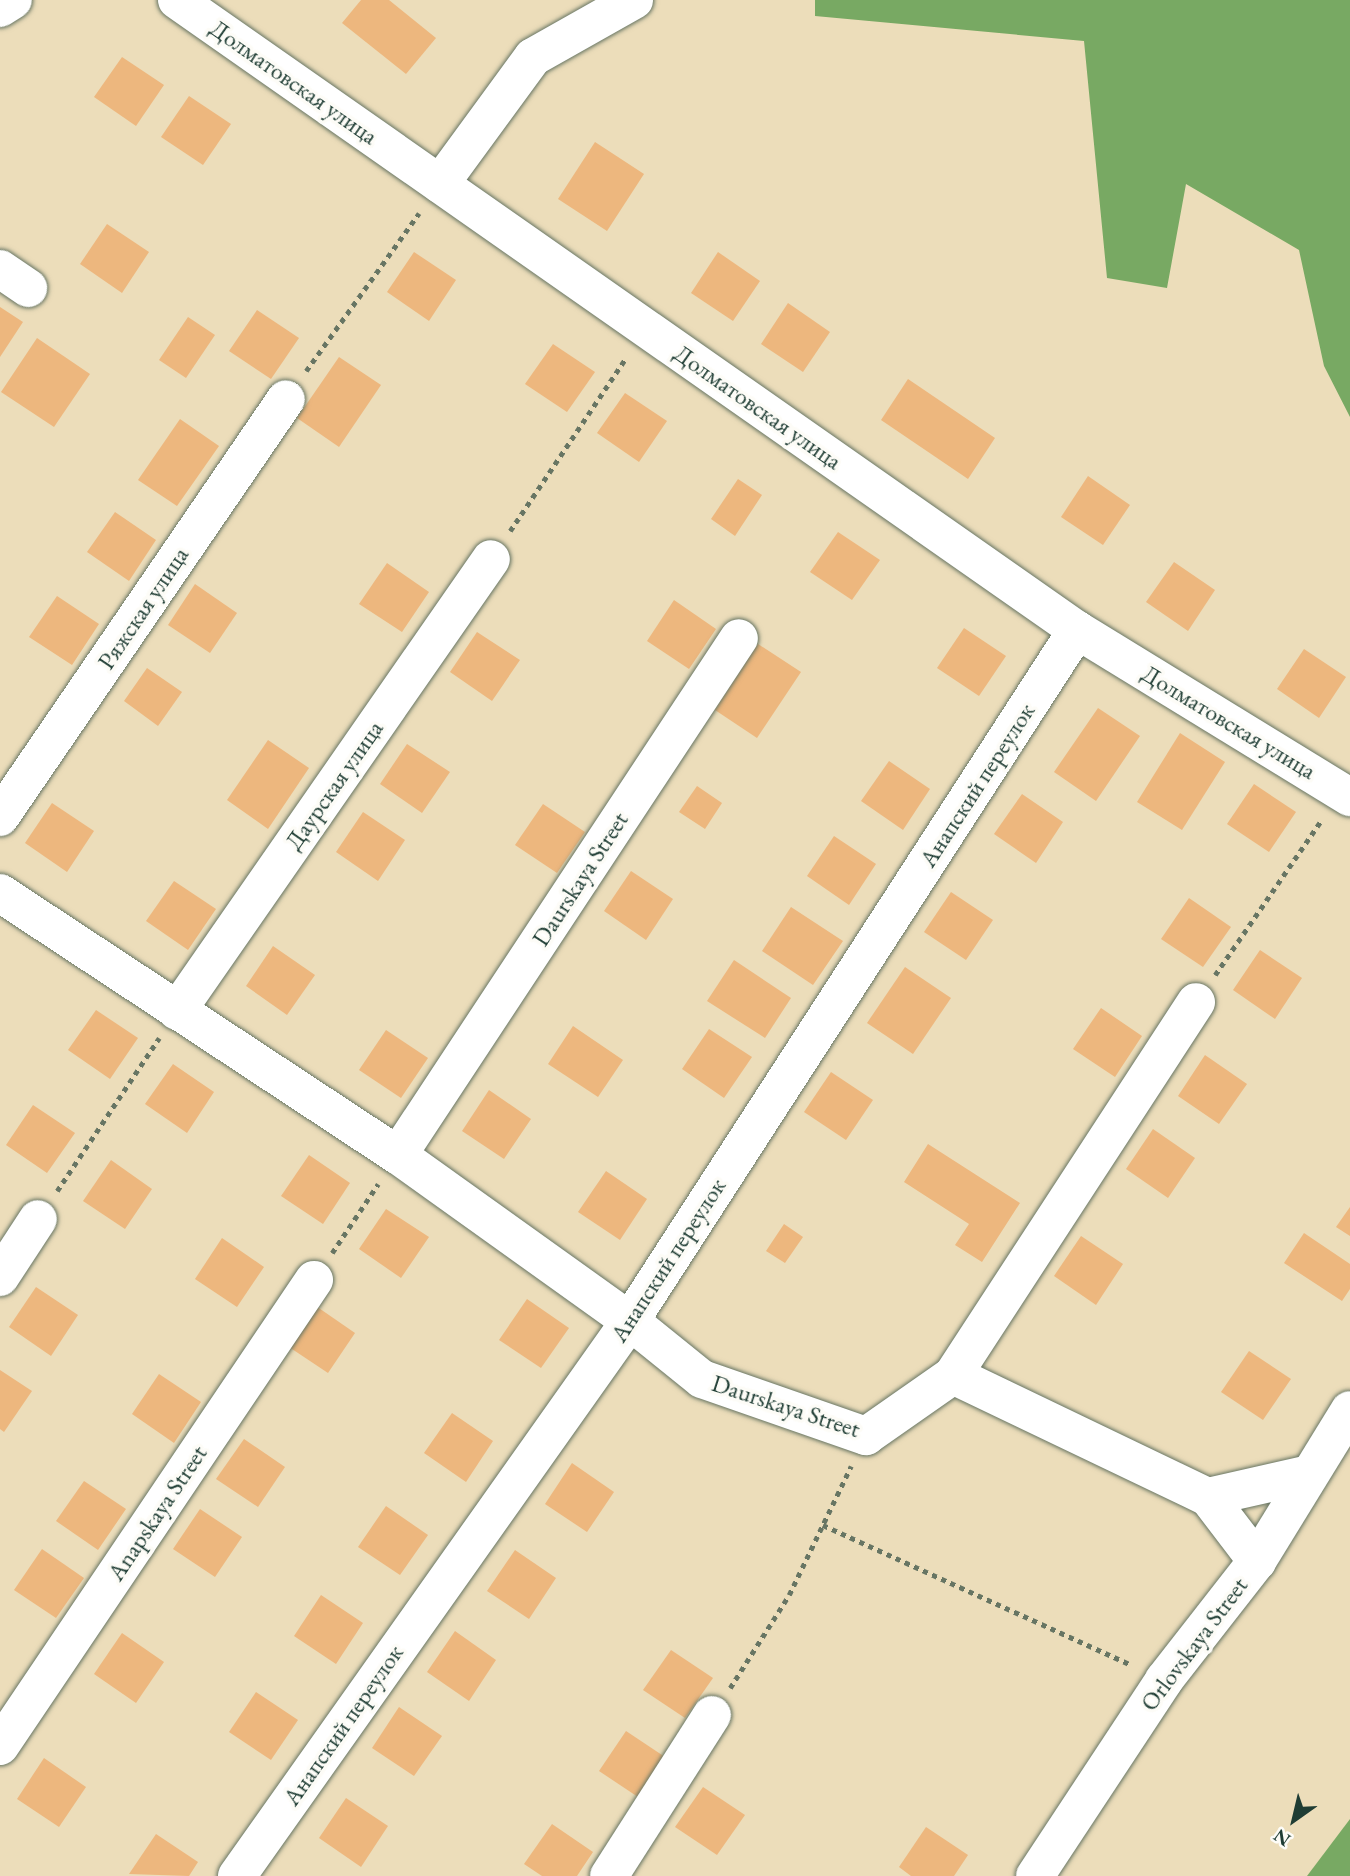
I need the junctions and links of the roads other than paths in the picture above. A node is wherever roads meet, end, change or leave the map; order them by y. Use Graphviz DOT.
graph roads {
  1 [pos="13,0"];
  2 [pos="177,0"];
  3 [pos="634,0"];
  4 [pos="0,8"];
  5 [pos="440,184"];
  6 [pos="286,399"];
  7 [pos="491,559"];
  8 [pos="1077,630"];
  9 [pos="739,638"];
  10 [pos="1347,787"];
  11 [pos="0,817"];
  12 [pos="0,892"];
  13 [pos="1196,1002"];
  14 [pos="177,1011"];
  15 [pos="398,1155"];
  16 [pos="38,1219"];
  17 [pos="0,1277"];
  18 [pos="314,1280"];
  19 [pos="630,1321"];
  20 [pos="953,1375"];
  21 [pos="1350,1410"];
  22 [pos="1309,1474"];
  23 [pos="1208,1497"];
  24 [pos="1257,1561"];
  25 [pos="712,1715"];
  26 [pos="0,1746"];
  27 [pos="237,1876"];
  28 [pos="609,1876"];
  29 [pos="1035,1876"];
  1 -- 4 [label="street"];
  2 -- 5 [label="street, Долматовская улица"];
  3 -- 5 [label="street"];
  5 -- 8 [label="street, Долматовская улица"];
  6 -- 11 [label="street, Ряжская улица"];
  7 -- 14 [label="street, Даурская улица"];
  8 -- 10 [label="street, Долматовская улица"];
  8 -- 19 [label="street, Анапский переулок"];
  9 -- 15 [label="street, Daurskaya Street"];
  12 -- 14 [label="street, Daurskaya Street"];
  13 -- 20 [label="street, Daurskaya Street"];
  14 -- 15 [label="street, Daurskaya Street"];
  15 -- 19 [label="street, Daurskaya Street"];
  16 -- 17 [label="street"];
  18 -- 26 [label="street, Anapskaya Street"];
  19 -- 20 [label="street, Daurskaya Street"];
  19 -- 27 [label="street, Анапский переулок"];
  20 -- 23 [label="street"];
  21 -- 22 [label="street, Orlovskaya Street"];
  22 -- 23 [label="street"];
  22 -- 24 [label="street, Orlovskaya Street"];
  23 -- 24 [label="street"];
  24 -- 29 [label="street, Orlovskaya Street"];
  25 -- 28 [label="street"];
}
